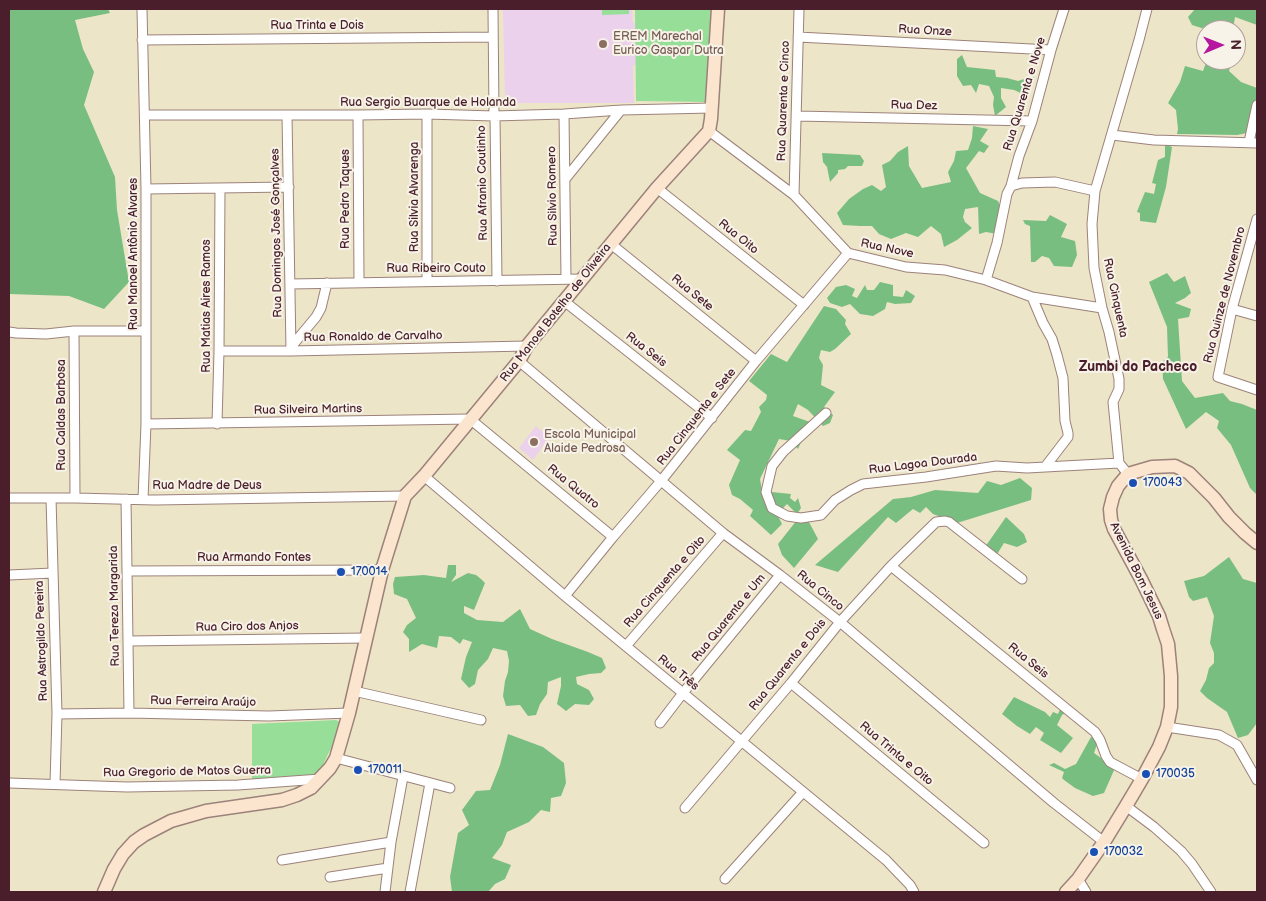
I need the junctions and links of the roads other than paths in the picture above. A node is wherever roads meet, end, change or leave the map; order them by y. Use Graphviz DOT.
graph roads {
  1 [pos="142,9"];
  2 [pos="493,9"];
  3 [pos="718,9"];
  4 [pos="799,9"];
  5 [pos="1064,9"];
  6 [pos="1147,9"];
  7 [pos="493,37"];
  8 [pos="798,37"];
  9 [pos="142,40"];
  10 [pos="1051,50"];
  11 [pos="1257,105"];
  12 [pos="712,108"];
  13 [pos="621,110"];
  14 [pos="427,114"];
  15 [pos="564,114"];
  16 [pos="145,115"];
  17 [pos="288,115"];
  18 [pos="358,115"];
  19 [pos="494,116"];
  20 [pos="797,116"];
  21 [pos="1032,121"];
  22 [pos="709,131"];
  23 [pos="1112,135"];
  24 [pos="1253,143"];
  25 [pos="566,178"];
  26 [pos="1011,186"];
  27 [pos="289,187"];
  28 [pos="657,188"];
  29 [pos="146,189"];
  30 [pos="220,189"];
  31 [pos="1095,191"];
  32 [pos="794,195"];
  33 [pos="1257,219"];
  34 [pos="611,244"];
  35 [pos="848,254"];
  36 [pos="566,279"];
  37 [pos="582,280"];
  38 [pos="986,280"];
  39 [pos="427,281"];
  40 [pos="497,281"];
  41 [pos="359,282"];
  42 [pos="327,283"];
  43 [pos="290,284"];
  44 [pos="1032,297"];
  45 [pos="564,301"];
  46 [pos="804,305"];
  47 [pos="1102,308"];
  48 [pos="1232,309"];
  49 [pos="1257,316"];
  50 [pos="146,330"];
  51 [pos="74,331"];
  52 [pos="9,332"];
  53 [pos="527,346"];
  54 [pos="291,349"];
  55 [pos="220,351"];
  56 [pos="519,361"];
  57 [pos="756,362"];
  58 [pos="1257,390"];
  59 [pos="826,413"];
  60 [pos="712,418"];
  61 [pos="470,419"];
  62 [pos="146,424"];
  63 [pos="217,424"];
  64 [pos="1120,463"];
  65 [pos="1045,467"];
  66 [pos="1128,474"];
  67 [pos="424,476"];
  68 [pos="661,481"];
  69 [pos="405,496"];
  70 [pos="9,498"];
  71 [pos="51,498"];
  72 [pos="75,498"];
  73 [pos="126,499"];
  74 [pos="142,499"];
  75 [pos="723,533"];
  76 [pos="613,537"];
  77 [pos="1257,543"];
  78 [pos="891,566"];
  79 [pos="382,570"];
  80 [pos="127,571"];
  81 [pos="53,573"];
  82 [pos="9,575"];
  83 [pos="780,575"];
  84 [pos="1022,579"];
  85 [pos="566,596"];
  86 [pos="840,622"];
  87 [pos="366,638"];
  88 [pos="128,641"];
  89 [pos="626,646"];
  90 [pos="791,683"];
  91 [pos="354,692"];
  92 [pos="683,693"];
  93 [pos="129,713"];
  94 [pos="57,714"];
  95 [pos="349,714"];
  96 [pos="481,720"];
  97 [pos="660,723"];
  98 [pos="1167,727"];
  99 [pos="742,741"];
  100 [pos="336,758"];
  101 [pos="403,777"];
  102 [pos="321,779"];
  103 [pos="1142,779"];
  104 [pos="1257,780"];
  105 [pos="9,783"];
  106 [pos="430,783"];
  107 [pos="55,784"];
  108 [pos="450,788"];
  109 [pos="802,792"];
  110 [pos="1126,806"];
  111 [pos="685,808"];
  112 [pos="391,842"];
  113 [pos="1104,842"];
  114 [pos="984,843"];
  115 [pos="282,860"];
  116 [pos="388,868"];
  117 [pos="330,877"];
  118 [pos="725,879"];
  119 [pos="1078,879"];
  120 [pos="104,892"];
  121 [pos="385,892"];
  122 [pos="410,892"];
  123 [pos="914,892"];
  124 [pos="1066,892"];
  125 [pos="1086,892"];
  126 [pos="1211,892"];
  1 -- 9 [label="street, Rua Manoel Antônio Alvares"];
  2 -- 7 [label="street, Rua Afranio Coutinho"];
  3 -- 12 [label="street"];
  4 -- 8 [label="street, Rua Quarenta e Cinco"];
  5 -- 10 [label="street, Rua Quarenta e Nove"];
  6 -- 23 [label="street, Rua Cinquenta"];
  7 -- 9 [label="street, Rua Trinta e Dois"];
  7 -- 19 [label="street, Rua Afranio Coutinho"];
  8 -- 10 [label="street, Rua Onze"];
  8 -- 20 [label="street, Rua Quarenta e Cinco"];
  9 -- 16 [label="street, Rua Manoel Antônio Alvares"];
  10 -- 21 [label="street, Rua Quarenta e Nove"];
  11 -- 24 [label="street"];
  12 -- 13 [label="street, Rua Sergio Buarque de Holanda"];
  12 -- 22 [label="street"];
  13 -- 15 [label="street, Rua Sergio Buarque de Holanda"];
  13 -- 25 [label="street"];
  14 -- 18 [label="street, Rua Sergio Buarque de Holanda"];
  14 -- 19 [label="street, Rua Sergio Buarque de Holanda"];
  14 -- 39 [label="street, Rua Silvia Alvarenga"];
  15 -- 19 [label="street, Rua Sergio Buarque de Holanda"];
  15 -- 25 [label="street, Rua Silvio Romero"];
  16 -- 17 [label="street, Rua Sergio Buarque de Holanda"];
  16 -- 29 [label="street, Rua Manoel Antônio Alvares"];
  17 -- 18 [label="street, Rua Sergio Buarque de Holanda"];
  17 -- 27 [label="street, Rua Domingos José Gonçalves"];
  18 -- 41 [label="street, Rua Pedro Taques"];
  19 -- 40 [label="street, Rua Afranio Coutinho"];
  20 -- 21 [label="street, Rua Dez"];
  20 -- 32 [label="street, Rua Quarenta e Cinco"];
  21 -- 26 [label="street, Rua Quarenta e Nove"];
  22 -- 28 [label="street, Rua Manoel Botelho de Oliveira"];
  22 -- 32 [label="street, Rua Nove"];
  23 -- 24 [label="street"];
  23 -- 31 [label="street, Rua Cinquenta"];
  25 -- 36 [label="street, Rua Silvio Romero"];
  26 -- 31 [label="street"];
  26 -- 38 [label="street, Rua Quarenta e Nove"];
  27 -- 30 [label="street"];
  27 -- 43 [label="street, Rua Domingos José Gonçalves"];
  28 -- 34 [label="street, Rua Manoel Botelho de Oliveira"];
  28 -- 46 [label="street, Rua Oito"];
  29 -- 30 [label="street"];
  29 -- 50 [label="street, Rua Manoel Antônio Alvares"];
  30 -- 55 [label="street, Rua Matias Aires Ramos"];
  31 -- 47 [label="street, Rua Cinquenta"];
  32 -- 35 [label="street, Rua Nove"];
  33 -- 48 [label="street, Rua Quinze de Novembro"];
  34 -- 37 [label="street, Rua Manoel Botelho de Oliveira"];
  34 -- 57 [label="street, Rua Sete"];
  35 -- 38 [label="street, Rua Nove"];
  35 -- 46 [label="street, Rua Cinquenta e Sete"];
  36 -- 37 [label="street, Rua Ribeiro Couto"];
  36 -- 40 [label="street, Rua Ribeiro Couto"];
  37 -- 45 [label="street, Rua Manoel Botelho de Oliveira"];
  38 -- 44 [label="street, Rua Nove"];
  39 -- 40 [label="street, Rua Ribeiro Couto"];
  39 -- 41 [label="street, Rua Ribeiro Couto"];
  41 -- 42 [label="street, Rua Ribeiro Couto"];
  42 -- 43 [label="street, Rua Ribeiro Couto"];
  42 -- 54 [label="street"];
  43 -- 54 [label="street, Rua Domingos José Gonçalves"];
  44 -- 47 [label="street, Rua Nove"];
  44 -- 65 [label="street"];
  45 -- 53 [label="street, Rua Manoel Botelho de Oliveira"];
  45 -- 60 [label="street, Rua Seis"];
  46 -- 57 [label="street, Rua Cinquenta e Sete"];
  47 -- 64 [label="street, Rua Cinquenta"];
  48 -- 49 [label="street"];
  48 -- 58 [label="street, Rua Quinze de Novembro"];
  50 -- 51 [label="street"];
  50 -- 62 [label="street, Rua Manoel Antônio Alvares"];
  51 -- 52 [label="street"];
  51 -- 72 [label="street, Rua Caldas Barbosa"];
  53 -- 54 [label="street, Rua Ronaldo de Carvalho"];
  53 -- 56 [label="street, Rua Manoel Botelho de Oliveira"];
  54 -- 55 [label="street, Rua Ronaldo de Carvalho"];
  55 -- 63 [label="street, Rua Matias Aires Ramos"];
  56 -- 61 [label="street, Rua Manoel Botelho de Oliveira"];
  56 -- 68 [label="street, Rua Cinco"];
  57 -- 60 [label="street, Rua Cinquenta e Sete"];
  59 -- 65 [label="street, Rua Lagoa Dourada"];
  60 -- 68 [label="street, Rua Cinquenta e Sete"];
  61 -- 63 [label="street, Rua Silveira Martins"];
  61 -- 67 [label="street, Rua Manoel Botelho de Oliveira"];
  61 -- 76 [label="street, Rua Quatro"];
  62 -- 63 [label="street, Rua Silveira Martins"];
  62 -- 74 [label="street, Rua Manoel Antônio Alvares"];
  64 -- 65 [label="street, Rua Lagoa Dourada"];
  64 -- 66 [label="street, Rua Cinquenta"];
  66 -- 77 [label="street"];
  66 -- 98 [label="street, Avenida Bom Jesus"];
  67 -- 69 [label="street, Rua Manoel Botelho de Oliveira"];
  67 -- 85 [label="street, Rua Três"];
  68 -- 75 [label="street, Rua Cinco"];
  68 -- 76 [label="street, Rua Cinquenta e Sete"];
  69 -- 74 [label="street, Rua Madre de Deus"];
  69 -- 79 [label="street"];
  70 -- 71 [label="street, Rua Madre de Deus"];
  71 -- 72 [label="street, Rua Madre de Deus"];
  71 -- 81 [label="street, Rua Astrogildo Pereira"];
  72 -- 73 [label="street, Rua Madre de Deus"];
  73 -- 74 [label="street, Rua Madre de Deus"];
  73 -- 80 [label="street, Rua Tereza Margarida"];
  75 -- 83 [label="street, Rua Cinco"];
  75 -- 89 [label="street, Rua Cinquenta e Oito"];
  76 -- 85 [label="street, Rua Cinquenta e Sete"];
  78 -- 84 [label="street, Rua Quarenta e Dois"];
  78 -- 86 [label="street, Rua Quarenta e Dois"];
  78 -- 103 [label="street, Rua Seis"];
  79 -- 80 [label="street, Rua Armando Fontes"];
  79 -- 87 [label="street"];
  80 -- 88 [label="street, Rua Tereza Margarida"];
  81 -- 82 [label="street"];
  81 -- 94 [label="street, Rua Astrogildo Pereira"];
  83 -- 86 [label="street, Rua Cinco"];
  83 -- 92 [label="street, Rua Quarenta e Um"];
  85 -- 89 [label="street, Rua Três"];
  86 -- 90 [label="street, Rua Quarenta e Dois"];
  86 -- 113 [label="street, Rua Cinco"];
  87 -- 88 [label="street, Rua Ciro dos Anjos"];
  87 -- 91 [label="street"];
  88 -- 93 [label="street, Rua Tereza Margarida"];
  89 -- 92 [label="street, Rua Três"];
  90 -- 99 [label="street, Rua Quarenta e Dois"];
  90 -- 114 [label="street, Rua Trinta e Oito"];
  91 -- 95 [label="street"];
  91 -- 96 [label="street"];
  92 -- 97 [label="street, Rua Quarenta e Um"];
  92 -- 99 [label="street, Rua Três"];
  93 -- 94 [label="street, Rua Ferreira Araújo"];
  93 -- 95 [label="street, Rua Ferreira Araújo"];
  94 -- 107 [label="street, Rua Astrogildo Pereira"];
  95 -- 100 [label="street"];
  98 -- 103 [label="street, Avenida Bom Jesus"];
  98 -- 104 [label="street"];
  99 -- 109 [label="street, Rua Três"];
  99 -- 111 [label="street, Rua Quarenta e Dois"];
  100 -- 101 [label="street"];
  100 -- 102 [label="street"];
  101 -- 106 [label="street"];
  101 -- 112 [label="street"];
  102 -- 107 [label="street, Rua Gregorio de Matos Guerra"];
  102 -- 120 [label="street"];
  103 -- 110 [label="street, Avenida Bom Jesus"];
  105 -- 107 [label="street, Rua Gregorio de Matos Guerra"];
  106 -- 108 [label="street"];
  106 -- 122 [label="street"];
  109 -- 118 [label="street"];
  109 -- 123 [label="street, Rua Três"];
  110 -- 113 [label="street, Avenida Bom Jesus"];
  110 -- 126 [label="street"];
  112 -- 115 [label="street"];
  112 -- 116 [label="street"];
  113 -- 119 [label="street, Avenida Bom Jesus"];
  116 -- 117 [label="street"];
  116 -- 121 [label="street"];
  119 -- 124 [label="street, Avenida Bom Jesus"];
  119 -- 125 [label="street"];
}
